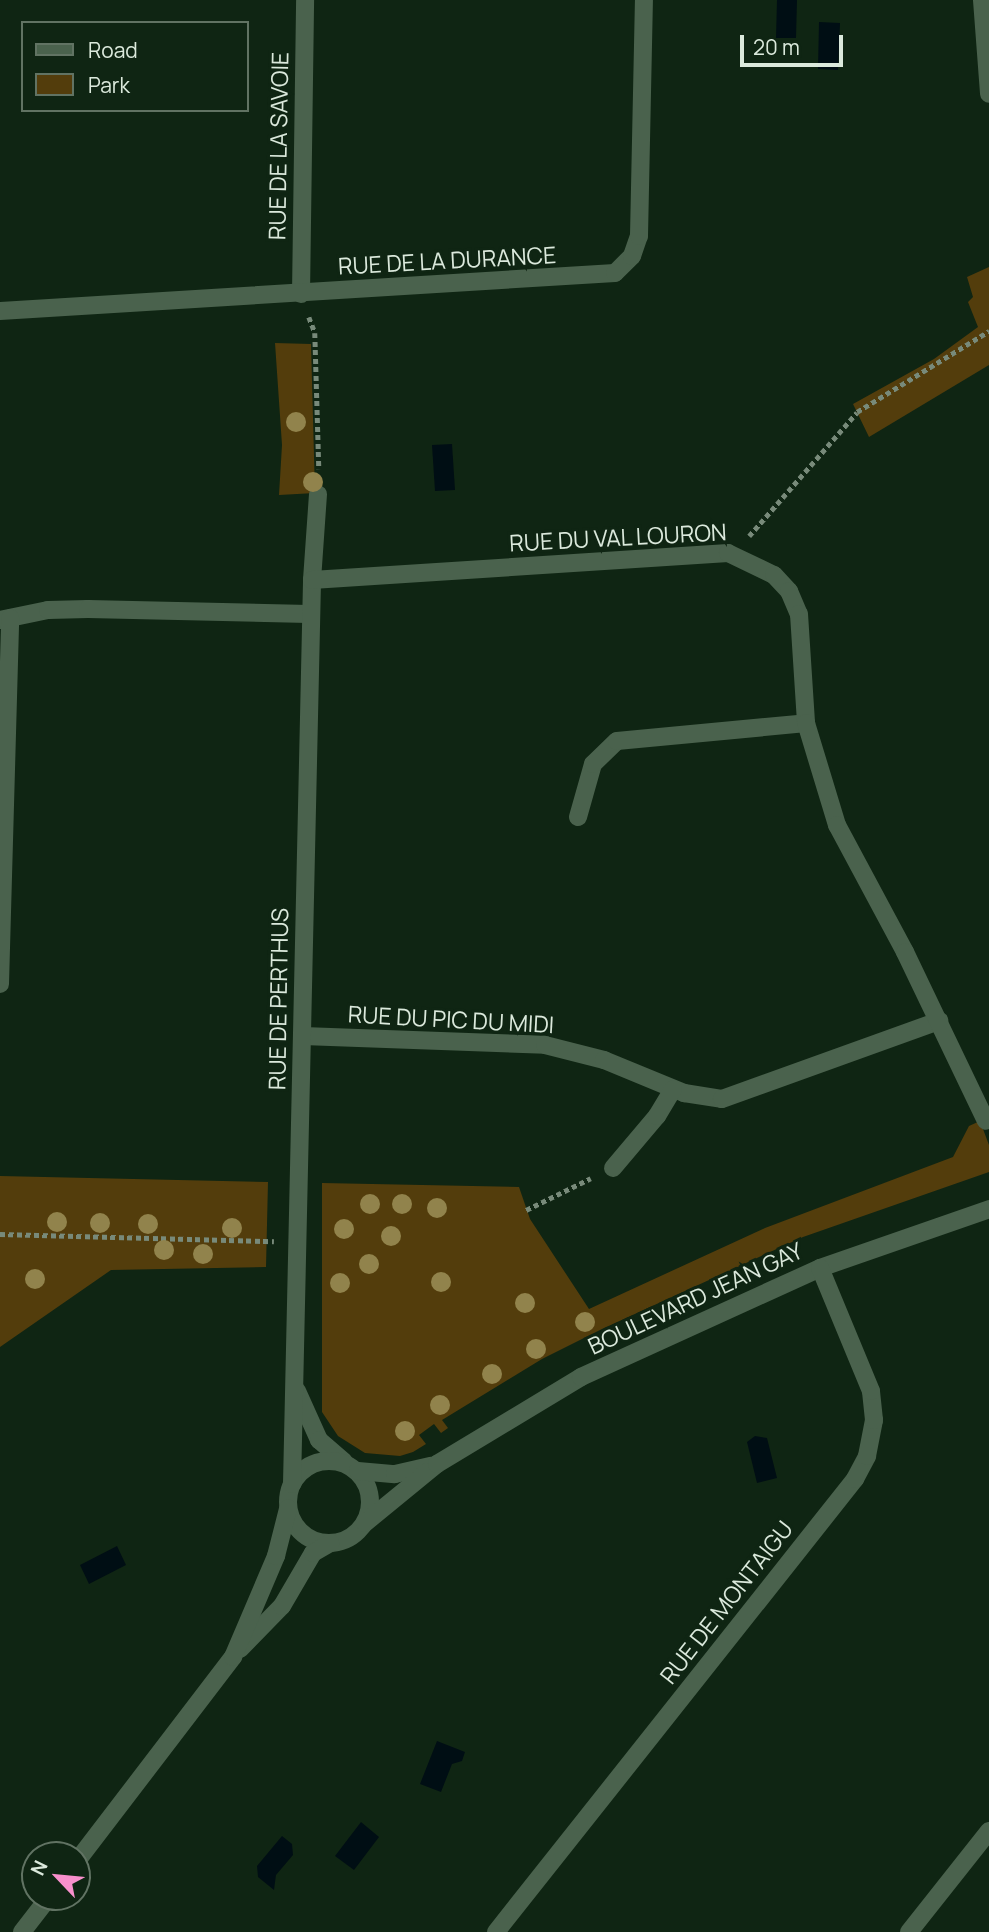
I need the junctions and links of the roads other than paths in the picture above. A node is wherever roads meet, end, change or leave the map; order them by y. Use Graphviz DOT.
graph roads {
  1 [pos="305,0"];
  2 [pos="644,0"];
  3 [pos="982,0"];
  4 [pos="989,94"];
  5 [pos="300,294"];
  6 [pos="0,311"];
  7 [pos="318,494"];
  8 [pos="312,580"];
  9 [pos="309,614"];
  10 [pos="5,619"];
  11 [pos="806,723"];
  12 [pos="578,817"];
  13 [pos="0,984"];
  14 [pos="939,1021"];
  15 [pos="303,1036"];
  16 [pos="673,1089"];
  17 [pos="986,1121"];
  18 [pos="613,1168"];
  19 [pos="989,1209"];
  20 [pos="820,1268"];
  21 [pos="295,1384"];
  22 [pos="437,1464"];
  23 [pos="351,1468"];
  24 [pos="292,1484"];
  25 [pos="288,1509"];
  26 [pos="365,1523"];
  27 [pos="330,1543"];
  28 [pos="233,1657"];
  29 [pos="989,1831"];
  30 [pos="91,1843"];
  31 [pos="38,1911"];
  32 [pos="22,1932"];
  33 [pos="496,1932"];
  34 [pos="909,1932"];
  1 -- 5 [label="street, RUE DE LA SAVOIE"];
  2 -- 5 [label="street, RUE DE LA DURANCE"];
  3 -- 4 [label="street"];
  5 -- 6 [label="street, RUE DE LA DURANCE"];
  7 -- 8 [label="street"];
  8 -- 9 [label="street"];
  8 -- 11 [label="street, RUE DU VAL LOURON"];
  9 -- 10 [label="street"];
  9 -- 15 [label="street, RUE DE PERTHUS"];
  10 -- 13 [label="street"];
  11 -- 12 [label="street"];
  11 -- 14 [label="street, RUE DU VAL LOURON"];
  14 -- 16 [label="street, RUE DU PIC DU MIDI"];
  14 -- 17 [label="street"];
  15 -- 16 [label="street, RUE DU PIC DU MIDI"];
  15 -- 21 [label="street, RUE DE PERTHUS"];
  16 -- 18 [label="street"];
  19 -- 20 [label="street, BOULEVARD JEAN GAY"];
  20 -- 22 [label="street, BOULEVARD JEAN GAY"];
  20 -- 33 [label="street, RUE DE MONTAIGU"];
  21 -- 23 [label="street, RUE DE PERTHUS"];
  21 -- 24 [label="street, RUE DE PERTHUS"];
  22 -- 23 [label="street, BOULEVARD JEAN GAY"];
  22 -- 26 [label="street, BOULEVARD JEAN GAY"];
  23 -- 24 [label="street"];
  23 -- 26 [label="street"];
  24 -- 25 [label="street"];
  25 -- 27 [label="street"];
  25 -- 28 [label="street"];
  26 -- 27 [label="street"];
  27 -- 28 [label="street"];
  28 -- 30 [label="street"];
  29 -- 34 [label="street"];
  31 -- 32 [label="street"];
}
